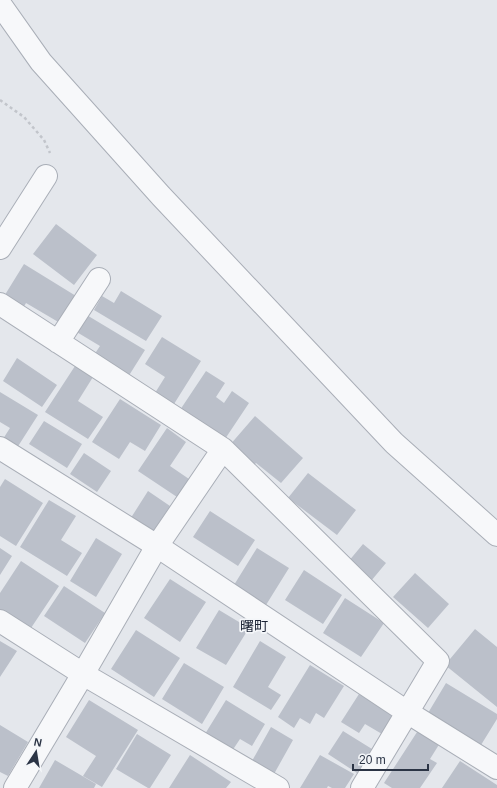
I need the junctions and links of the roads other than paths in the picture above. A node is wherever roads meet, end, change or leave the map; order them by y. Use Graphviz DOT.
graph roads {
  1 [pos="0,4"];
  2 [pos="46,176"];
  3 [pos="0,248"];
  4 [pos="99,279"];
  5 [pos="0,304"];
  6 [pos="58,342"];
  7 [pos="0,448"];
  8 [pos="223,449"];
  9 [pos="497,535"];
  10 [pos="157,546"];
  11 [pos="0,621"];
  12 [pos="83,674"];
  13 [pos="407,712"];
  14 [pos="497,768"];
  15 [pos="15,788"];
  16 [pos="278,788"];
  17 [pos="362,788"];
  1 -- 9 [label="street"];
  2 -- 3 [label="street"];
  4 -- 6 [label="street"];
  5 -- 6 [label="street"];
  6 -- 8 [label="street"];
  7 -- 10 [label="street"];
  8 -- 10 [label="street"];
  8 -- 13 [label="street"];
  10 -- 12 [label="street"];
  10 -- 13 [label="street"];
  11 -- 12 [label="street"];
  12 -- 15 [label="street"];
  12 -- 16 [label="street"];
  13 -- 14 [label="street"];
  13 -- 17 [label="street"];
}
